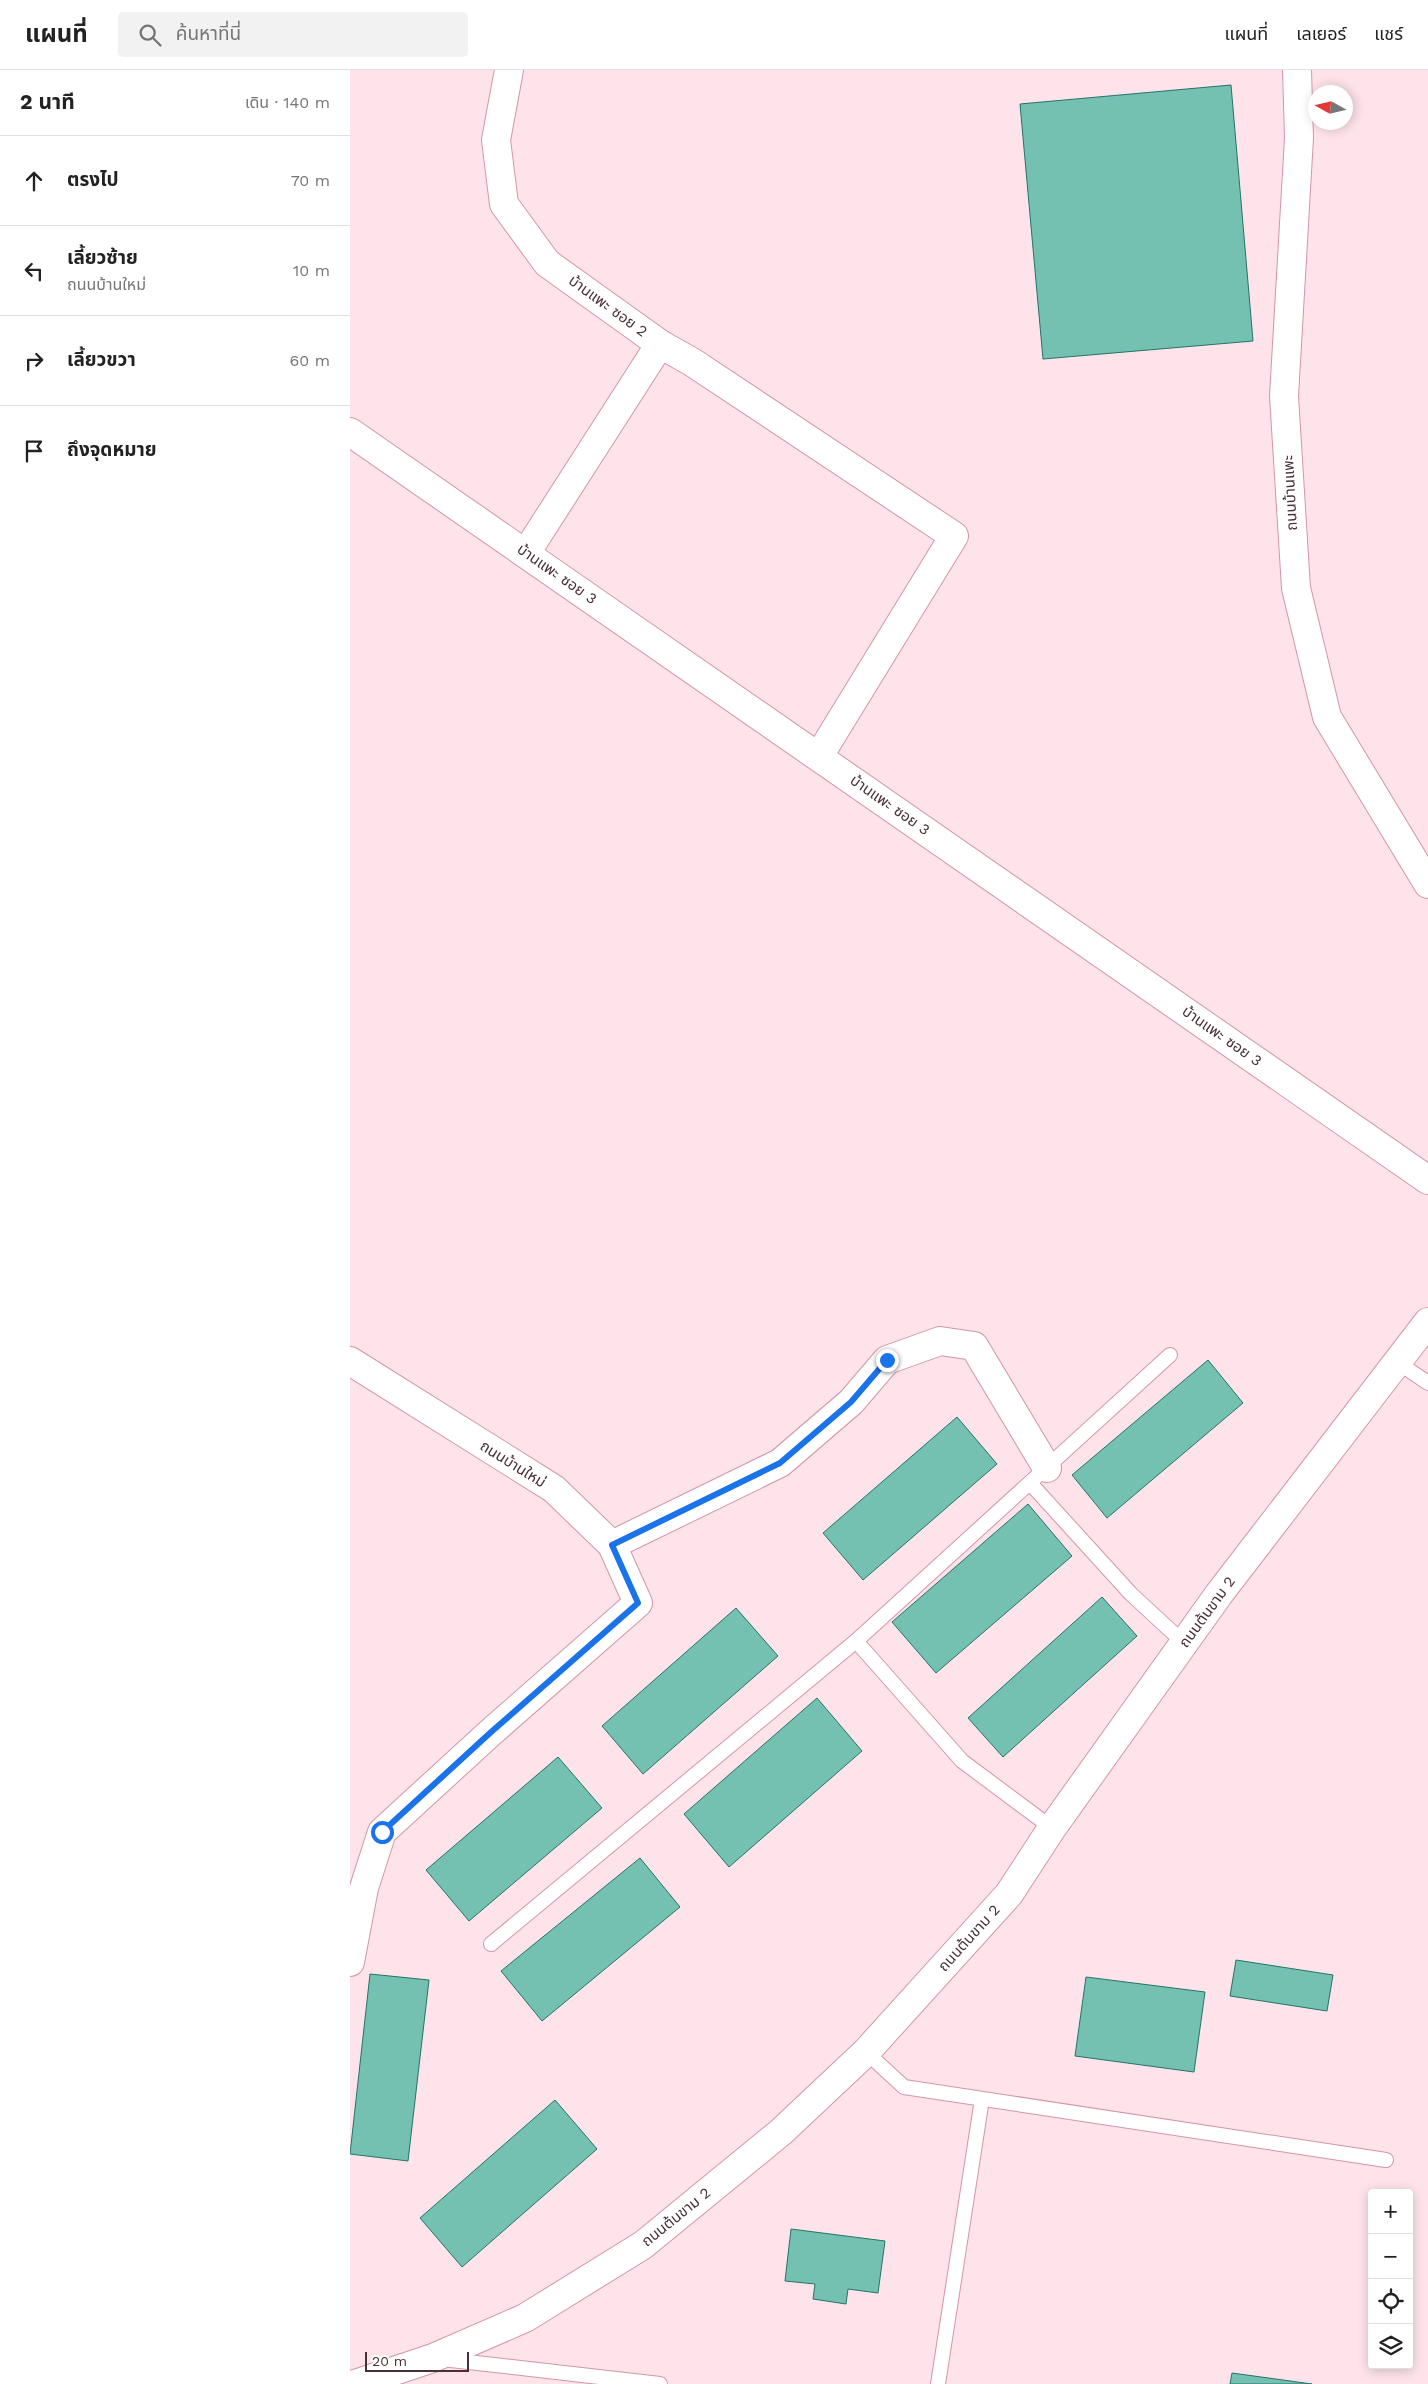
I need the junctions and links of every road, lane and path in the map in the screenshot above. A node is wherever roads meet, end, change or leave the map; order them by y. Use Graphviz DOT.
graph roads {
  1 [pos="509,70"];
  2 [pos="1296,70"];
  3 [pos="660,344"];
  4 [pos="350,432"];
  5 [pos="526,553"];
  6 [pos="819,756"];
  7 [pos="1428,884"];
  8 [pos="1428,1180"];
  9 [pos="1428,1322"];
  10 [pos="1170,1355"];
  11 [pos="350,1361"];
  12 [pos="1397,1362"];
  13 [pos="1428,1383"];
  14 [pos="1038,1475"];
  15 [pos="612,1545"];
  16 [pos="856,1640"];
  17 [pos="1184,1643"];
  18 [pos="1052,1828"];
  19 [pos="492,1944"];
  20 [pos="350,1962"];
  21 [pos="866,2052"];
  22 [pos="982,2099"];
  23 [pos="1386,2160"];
  24 [pos="433,2358"];
  25 [pos="355,2384"];
  26 [pos="660,2384"];
  27 [pos="938,2384"];
  1 -- 3 [label="street, บ้านแพะ ซอย 2"];
  2 -- 7 [label="street, ถนนบ้านแพะ"];
  3 -- 5 [label="street, บ้านแพะ ซอย 2"];
  3 -- 6 [label="street"];
  4 -- 5 [label="street, บ้านแพะ ซอย 3"];
  5 -- 6 [label="street, บ้านแพะ ซอย 3"];
  6 -- 8 [label="street, บ้านแพะ ซอย 3"];
  9 -- 12 [label="street, ถนนต้นขาม 2"];
  10 -- 14 [label="lane"];
  11 -- 15 [label="street, ถนนบ้านใหม่"];
  12 -- 13 [label="lane"];
  12 -- 17 [label="street, ถนนต้นขาม 2"];
  14 -- 15 [label="street"];
  14 -- 16 [label="lane"];
  14 -- 17 [label="lane"];
  15 -- 20 [label="street, ถนนบ้านใหม่"];
  16 -- 18 [label="lane"];
  16 -- 19 [label="lane"];
  17 -- 18 [label="street, ถนนต้นขาม 2"];
  18 -- 21 [label="street, ถนนต้นขาม 2"];
  21 -- 22 [label="lane"];
  21 -- 24 [label="street, ถนนต้นขาม 2"];
  22 -- 23 [label="lane"];
  22 -- 27 [label="lane"];
  24 -- 25 [label="street, ถนนต้นขาม 2"];
  24 -- 26 [label="lane"];
}
